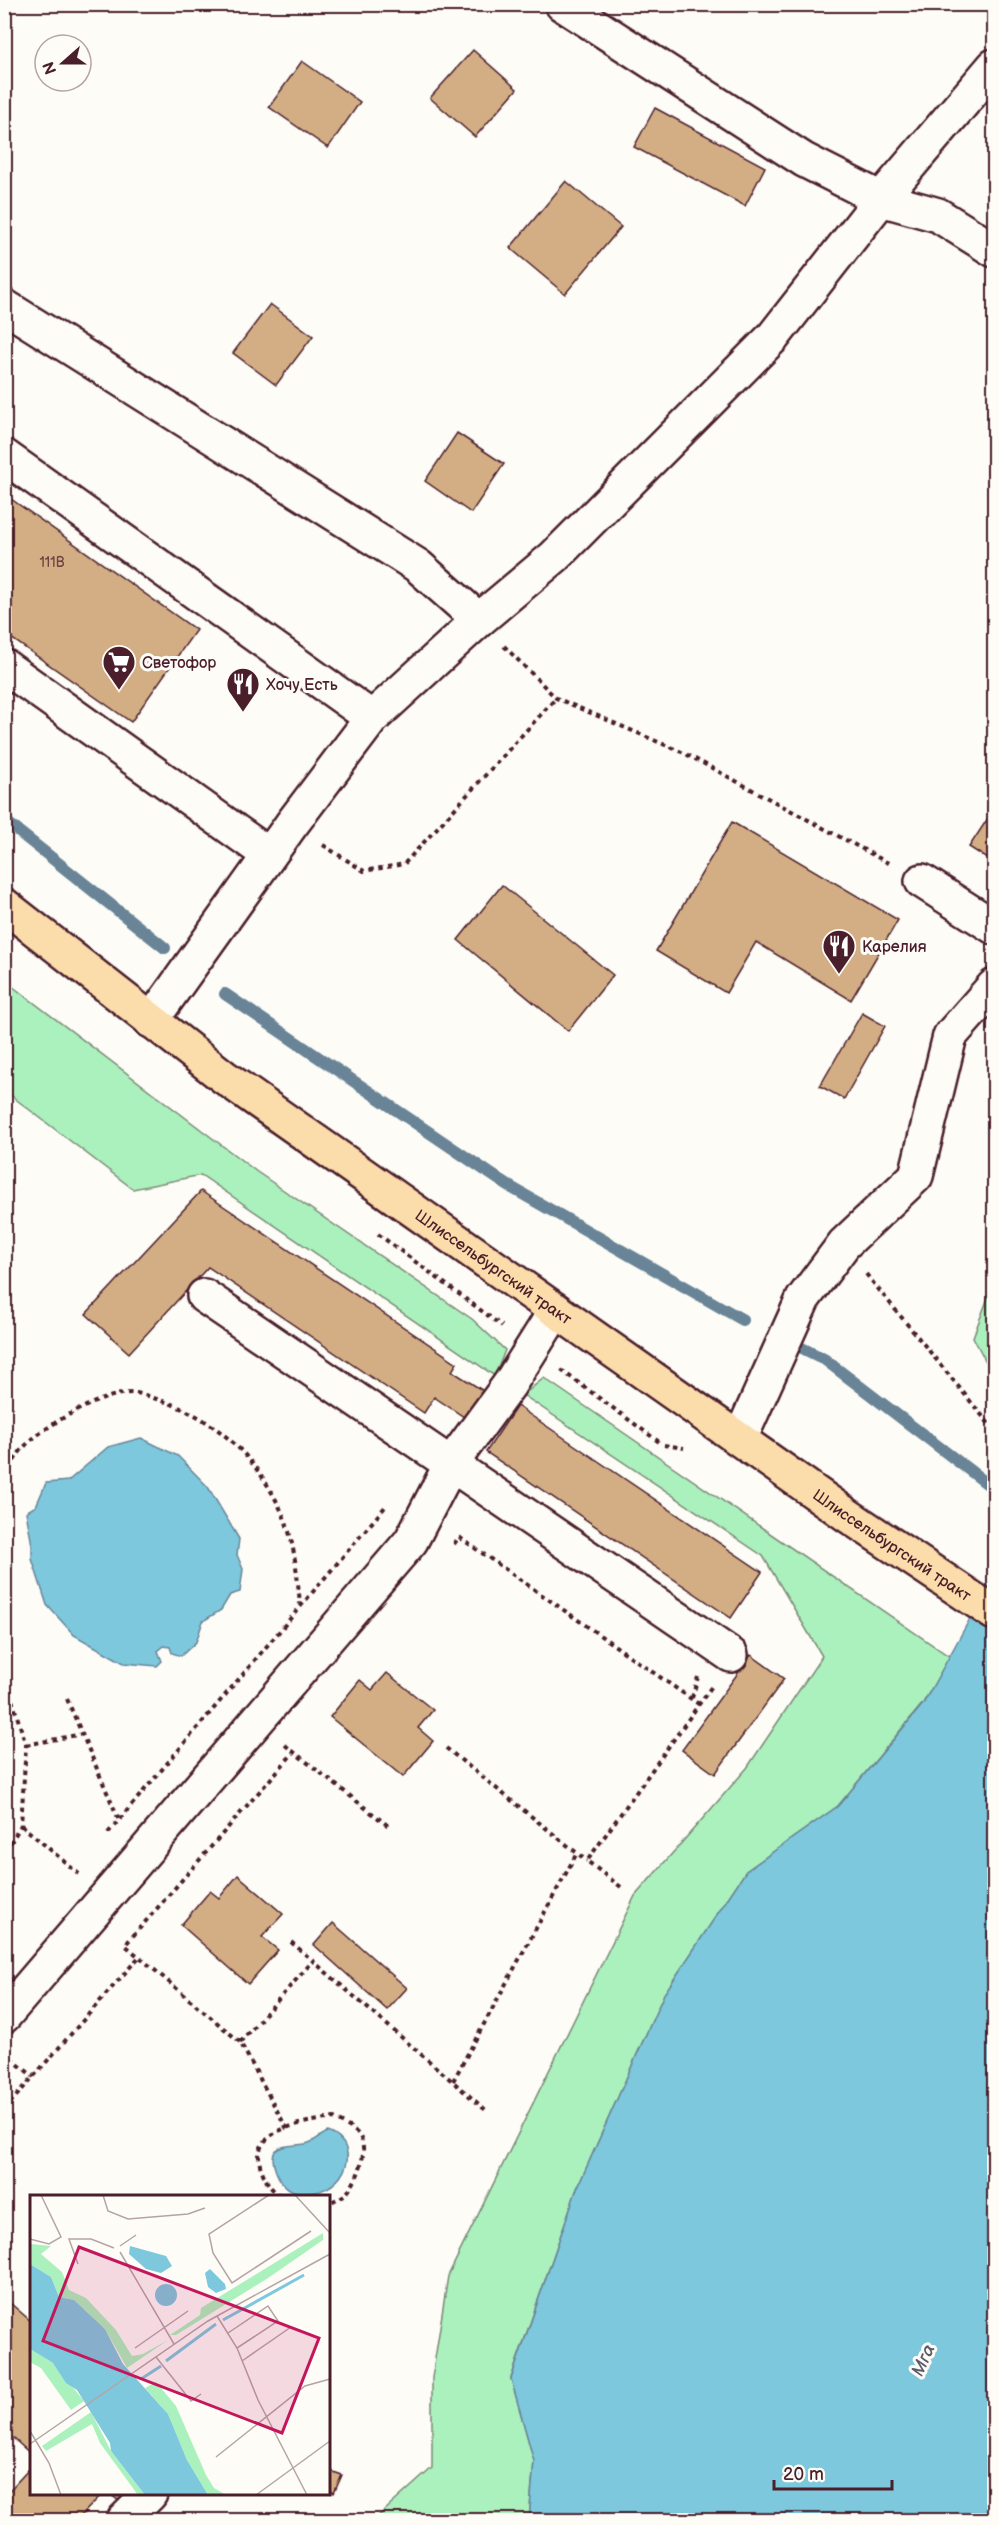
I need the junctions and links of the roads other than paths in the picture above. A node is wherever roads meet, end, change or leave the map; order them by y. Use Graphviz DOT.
graph roads {
  1 [pos="562,4"];
  2 [pos="994,66"];
  3 [pos="881,199"];
  4 [pos="994,250"];
  5 [pos="4,306"];
  6 [pos="4,456"];
  7 [pos="479,620"];
  8 [pos="4,666"];
  9 [pos="372,718"];
  10 [pos="270,855"];
  11 [pos="922,881"];
  12 [pos="4,905"];
  13 [pos="994,927"];
  14 [pos="994,986"];
  15 [pos="151,1020"];
  16 [pos="204,1296"];
  17 [pos="556,1310"];
  18 [pos="740,1439"];
  19 [pos="451,1464"];
  20 [pos="994,1612"];
  21 [pos="731,1655"];
  22 [pos="4,2016"];
  23 [pos="148,2495"];
  24 [pos="124,2520"];
  1 -- 3 [label="street"];
  2 -- 3 [label="street"];
  3 -- 4 [label="street"];
  3 -- 7 [label="street"];
  5 -- 7 [label="street"];
  6 -- 9 [label="street"];
  7 -- 9 [label="street"];
  8 -- 10 [label="street"];
  9 -- 10 [label="street"];
  10 -- 15 [label="street"];
  11 -- 13 [label="street"];
  12 -- 15 [label="main road, Шлиссельбургский тракт"];
  14 -- 18 [label="street"];
  15 -- 17 [label="main road, Шлиссельбургский тракт"];
  16 -- 19 [label="street"];
  17 -- 18 [label="main road, Шлиссельбургский тракт"];
  17 -- 19 [label="street"];
  18 -- 20 [label="main road, Шлиссельбургский тракт"];
  19 -- 21 [label="street"];
  19 -- 22 [label="street"];
  23 -- 24 [label="street"];
}
